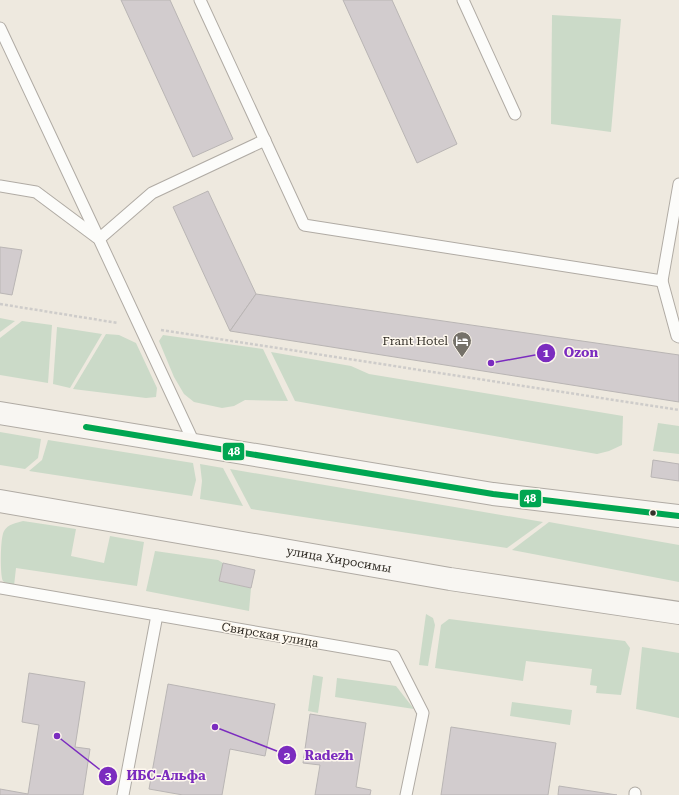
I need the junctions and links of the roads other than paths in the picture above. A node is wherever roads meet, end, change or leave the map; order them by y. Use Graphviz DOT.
graph roads {
  1 [pos="200,0"];
  2 [pos="463,0"];
  3 [pos="0,28"];
  4 [pos="515,114"];
  5 [pos="264,140"];
  6 [pos="679,184"];
  7 [pos="0,186"];
  8 [pos="99,238"];
  9 [pos="662,282"];
  10 [pos="679,337"];
  11 [pos="0,413"];
  12 [pos="195,445"];
  13 [pos="0,501"];
  14 [pos="679,516"];
  15 [pos="0,588"];
  16 [pos="679,613"];
  17 [pos="157,615"];
  18 [pos="123,795"];
  19 [pos="406,795"];
  1 -- 5 [label="lane"];
  2 -- 4 [label="lane"];
  3 -- 8 [label="lane"];
  5 -- 8 [label="lane"];
  5 -- 9 [label="lane"];
  6 -- 9 [label="lane"];
  7 -- 8 [label="lane"];
  8 -- 12 [label="lane"];
  9 -- 10 [label="lane"];
  11 -- 12 [label="main road"];
  12 -- 14 [label="main road"];
  13 -- 16 [label="main road, улица Хиросимы"];
  15 -- 17 [label="lane, Свирская улица"];
  17 -- 18 [label="lane"];
  17 -- 19 [label="lane, Свирская улица"];
}
